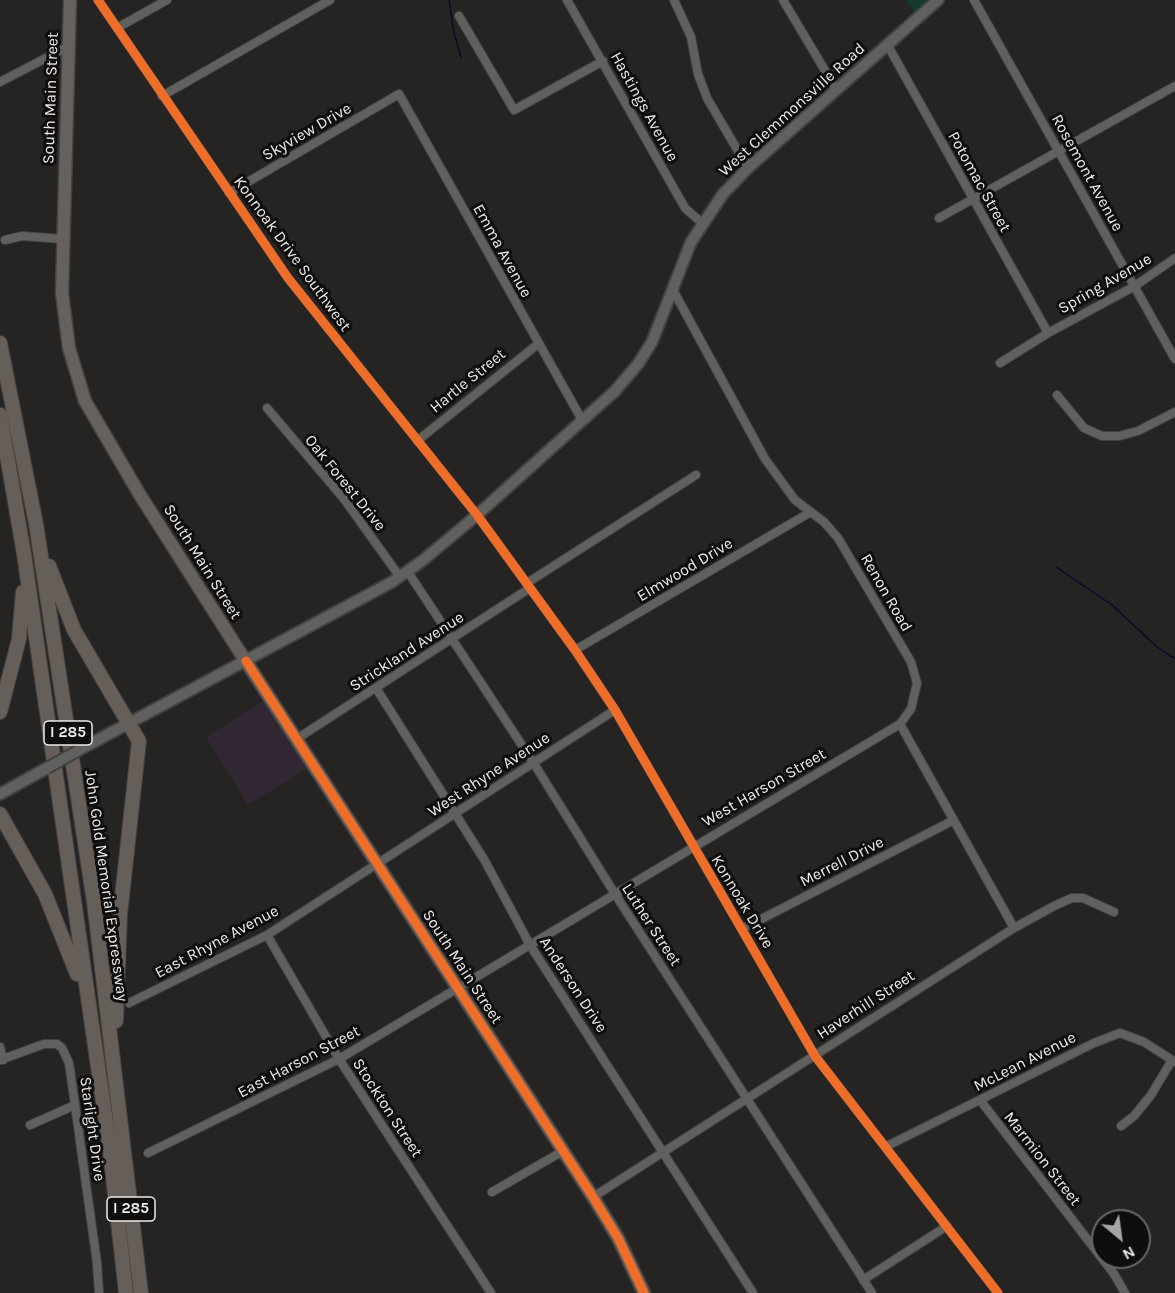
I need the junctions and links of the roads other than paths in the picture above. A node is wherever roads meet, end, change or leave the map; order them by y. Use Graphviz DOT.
graph roads {
  1 [pos="70,0"];
  2 [pos="98,0"];
  3 [pos="167,0"];
  4 [pos="330,0"];
  5 [pos="567,0"];
  6 [pos="674,0"];
  7 [pos="783,0"];
  8 [pos="938,0"];
  9 [pos="974,0"];
  10 [pos="459,16"];
  11 [pos="117,28"];
  12 [pos="887,44"];
  13 [pos="69,46"];
  14 [pos="603,61"];
  15 [pos="0,82"];
  16 [pos="1175,86"];
  17 [pos="836,89"];
  18 [pos="399,94"];
  19 [pos="162,96"];
  20 [pos="1058,150"];
  21 [pos="748,168"];
  22 [pos="229,193"];
  23 [pos="974,199"];
  24 [pos="939,218"];
  25 [pos="702,223"];
  26 [pos="63,239"];
  27 [pos="6,240"];
  28 [pos="1175,258"];
  29 [pos="1135,286"];
  30 [pos="673,290"];
  31 [pos="1048,333"];
  32 [pos="0,343"];
  33 [pos="538,344"];
  34 [pos="1175,359"];
  35 [pos="1000,363"];
  36 [pos="1057,395"];
  37 [pos="267,408"];
  38 [pos="1175,412"];
  39 [pos="0,415"];
  40 [pos="582,420"];
  41 [pos="417,441"];
  42 [pos="696,475"];
  43 [pos="809,513"];
  44 [pos="477,515"];
  45 [pos="36,524"];
  46 [pos="24,554"];
  47 [pos="404,574"];
  48 [pos="528,585"];
  49 [pos="454,639"];
  50 [pos="576,650"];
  51 [pos="246,661"];
  52 [pos="376,688"];
  53 [pos="615,710"];
  54 [pos="0,712"];
  55 [pos="129,723"];
  56 [pos="900,724"];
  57 [pos="298,738"];
  58 [pos="533,762"];
  59 [pos="0,794"];
  60 [pos="456,812"];
  61 [pos="0,814"];
  62 [pos="954,820"];
  63 [pos="692,846"];
  64 [pos="377,864"];
  65 [pos="615,894"];
  66 [pos="1114,912"];
  67 [pos="1014,928"];
  68 [pos="742,929"];
  69 [pos="267,935"];
  70 [pos="530,945"];
  71 [pos="457,987"];
  72 [pos="129,1003"];
  73 [pos="0,1047"];
  74 [pos="815,1056"];
  75 [pos="339,1059"];
  76 [pos="2,1060"];
  77 [pos="1173,1061"];
  78 [pos="747,1100"];
  79 [pos="980,1100"];
  80 [pos="75,1105"];
  81 [pos="30,1125"];
  82 [pos="120,1125"];
  83 [pos="1121,1126"];
  84 [pos="887,1146"];
  85 [pos="110,1150"];
  86 [pos="563,1151"];
  87 [pos="148,1153"];
  88 [pos="664,1153"];
  89 [pos="492,1192"];
  90 [pos="593,1197"];
  91 [pos="947,1226"];
  92 [pos="863,1280"];
  93 [pos="99,1293"];
  94 [pos="126,1293"];
  95 [pos="141,1293"];
  96 [pos="491,1293"];
  97 [pos="644,1293"];
  98 [pos="753,1293"];
  99 [pos="872,1293"];
  100 [pos="998,1293"];
  101 [pos="1125,1293"];
  1 -- 13 [label="main road, South Main Street"];
  2 -- 11 [label="street, Konnoak Drive Southwest"];
  3 -- 11 [label="street"];
  4 -- 19 [label="street"];
  5 -- 14 [label="street, Hastings Avenue"];
  6 -- 21 [label="street"];
  7 -- 17 [label="street"];
  8 -- 12 [label="main road, West Clemmonsville Road"];
  9 -- 20 [label="street, Rosemont Avenue"];
  10 -- 14 [label="street"];
  11 -- 19 [label="street, Konnoak Drive Southwest"];
  12 -- 17 [label="main road, West Clemmonsville Road"];
  12 -- 23 [label="street, Potomac Street"];
  13 -- 15 [label="street"];
  13 -- 26 [label="main road, South Main Street"];
  14 -- 25 [label="street, Hastings Avenue"];
  16 -- 20 [label="street"];
  17 -- 21 [label="main road, West Clemmonsville Road"];
  18 -- 22 [label="street, Skyview Drive"];
  18 -- 33 [label="street, Emma Avenue"];
  19 -- 22 [label="street, Konnoak Drive Southwest"];
  20 -- 23 [label="street"];
  20 -- 29 [label="street, Rosemont Avenue"];
  21 -- 25 [label="main road, West Clemmonsville Road"];
  22 -- 41 [label="street, Konnoak Drive Southwest"];
  23 -- 24 [label="street"];
  23 -- 31 [label="street, Potomac Street"];
  25 -- 30 [label="main road, West Clemmonsville Road"];
  26 -- 27 [label="street"];
  26 -- 51 [label="main road, South Main Street"];
  28 -- 29 [label="street, Spring Avenue"];
  29 -- 31 [label="street, Spring Avenue"];
  29 -- 34 [label="street, Rosemont Avenue"];
  30 -- 40 [label="main road, West Clemmonsville Road"];
  30 -- 43 [label="street, Renon Road"];
  31 -- 35 [label="street, Spring Avenue"];
  32 -- 45 [label="highway, John Gold Memorial Expressway / I 285"];
  33 -- 40 [label="street, Emma Avenue"];
  33 -- 41 [label="street, Hartle Street"];
  36 -- 38 [label="street"];
  37 -- 47 [label="street, Oak Forest Drive"];
  39 -- 46 [label="highway, John Gold Memorial Expressway / I 285"];
  40 -- 44 [label="main road, West Clemmonsville Road"];
  41 -- 44 [label="street, Konnoak Drive Southwest"];
  42 -- 48 [label="street, Strickland Avenue"];
  43 -- 50 [label="street, Elmwood Drive"];
  43 -- 56 [label="street, Renon Road"];
  44 -- 47 [label="main road, West Clemmonsville Road"];
  44 -- 48 [label="street, Konnoak Drive"];
  45 -- 55 [label="highway"];
  45 -- 82 [label="highway, John Gold Memorial Expressway / I 285"];
  46 -- 54 [label="highway"];
  46 -- 85 [label="highway, John Gold Memorial Expressway / I 285"];
  47 -- 49 [label="street, Luther Street"];
  47 -- 51 [label="main road, West Clemmonsville Road"];
  48 -- 49 [label="street, Strickland Avenue"];
  48 -- 50 [label="street, Konnoak Drive"];
  49 -- 52 [label="street, Strickland Avenue"];
  49 -- 58 [label="street, Luther Street"];
  50 -- 53 [label="street, Konnoak Drive"];
  51 -- 55 [label="main road, West Clemmonsville Road"];
  51 -- 57 [label="main road, South Main Street"];
  52 -- 57 [label="street, Strickland Avenue"];
  52 -- 60 [label="street, Anderson Drive"];
  53 -- 58 [label="street, West Rhyne Avenue"];
  53 -- 63 [label="street, Konnoak Drive"];
  55 -- 59 [label="main road, West Clemmonsville Road, bridge"];
  55 -- 82 [label="highway"];
  56 -- 62 [label="street"];
  56 -- 63 [label="street, West Harson Street"];
  57 -- 64 [label="main road, South Main Street"];
  58 -- 60 [label="street, West Rhyne Avenue"];
  58 -- 65 [label="street, Luther Street"];
  60 -- 64 [label="street, West Rhyne Avenue"];
  60 -- 70 [label="street, Anderson Drive"];
  61 -- 85 [label="highway"];
  62 -- 67 [label="street"];
  62 -- 68 [label="street, Merrell Drive"];
  63 -- 65 [label="street, West Harson Street"];
  63 -- 68 [label="street, Konnoak Drive"];
  64 -- 69 [label="street, East Rhyne Avenue"];
  64 -- 71 [label="main road, South Main Street"];
  65 -- 70 [label="street, West Harson Street"];
  65 -- 78 [label="street, Luther Street"];
  66 -- 67 [label="street, Haverhill Street"];
  67 -- 74 [label="street, Haverhill Street"];
  68 -- 74 [label="street, Konnoak Drive"];
  69 -- 72 [label="street, East Rhyne Avenue"];
  69 -- 75 [label="street, Stockton Street"];
  70 -- 71 [label="street, West Harson Street"];
  70 -- 88 [label="street, Anderson Drive"];
  71 -- 75 [label="street, East Harson Street"];
  71 -- 86 [label="main road, South Main Street"];
  73 -- 76 [label="street"];
  74 -- 78 [label="street, Haverhill Street"];
  74 -- 84 [label="street, Konnoak Drive"];
  75 -- 87 [label="street, East Harson Street"];
  75 -- 96 [label="street, Stockton Street"];
  76 -- 80 [label="street, Starlight Drive"];
  77 -- 79 [label="street, McLean Avenue"];
  77 -- 83 [label="street"];
  78 -- 88 [label="street, Haverhill Street"];
  78 -- 92 [label="street, Luther Street"];
  79 -- 84 [label="street, McLean Avenue"];
  79 -- 101 [label="street, Marmion Street"];
  80 -- 81 [label="street"];
  80 -- 93 [label="street, Starlight Drive"];
  82 -- 95 [label="highway, John Gold Memorial Expressway / I 285"];
  84 -- 91 [label="street, Konnoak Drive"];
  85 -- 94 [label="highway, John Gold Memorial Expressway / I 285"];
  86 -- 89 [label="street"];
  86 -- 90 [label="main road, South Main Street"];
  88 -- 90 [label="street, Haverhill Street"];
  88 -- 98 [label="street, Anderson Drive"];
  90 -- 97 [label="main road, South Main Street"];
  91 -- 92 [label="street"];
  91 -- 100 [label="street, Konnoak Drive"];
  92 -- 99 [label="street, Luther Street"];
}
